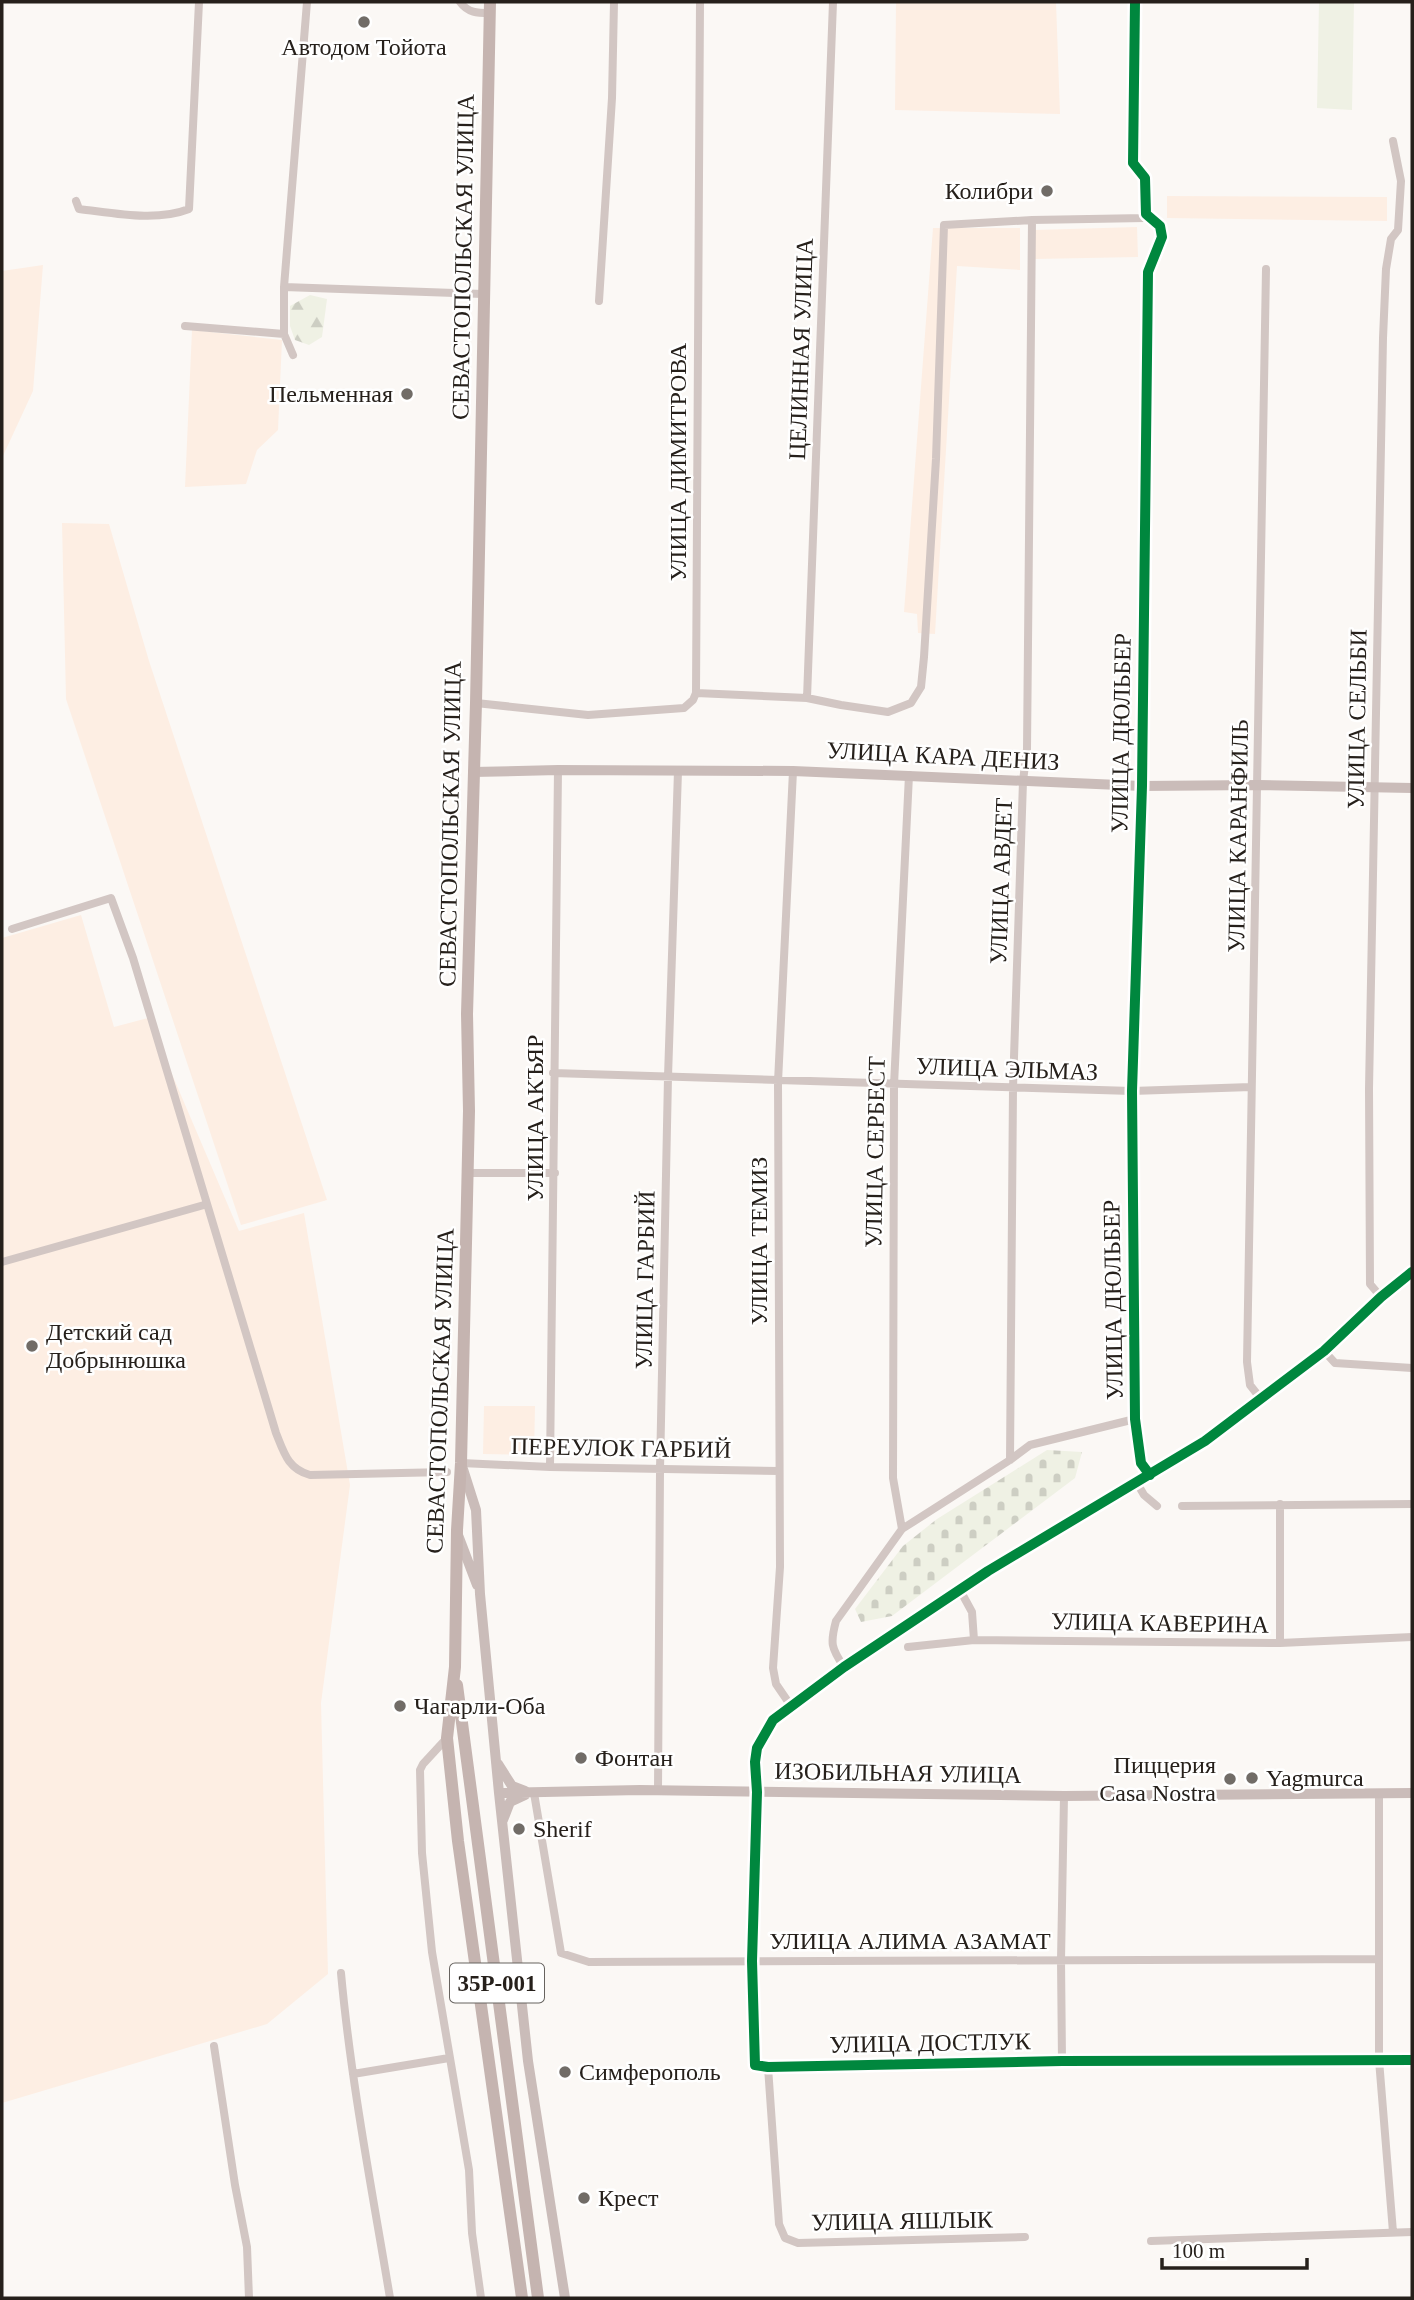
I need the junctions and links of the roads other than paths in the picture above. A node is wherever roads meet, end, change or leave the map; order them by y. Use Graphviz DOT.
graph roads {
  1 [pos="199,2"];
  2 [pos="307,2"];
  3 [pos="460,2"];
  4 [pos="614,2"];
  5 [pos="700,2"];
  6 [pos="833,2"];
  7 [pos="1135,2"];
  8 [pos="490,7"];
  9 [pos="1393,141"];
  10 [pos="76,201"];
  11 [pos="1146,214"];
  12 [pos="1032,220"];
  13 [pos="1266,269"];
  14 [pos="284,287"];
  15 [pos="483,294"];
  16 [pos="599,302"];
  17 [pos="185,326"];
  18 [pos="284,334"];
  19 [pos="293,355"];
  20 [pos="696,693"];
  21 [pos="807,698"];
  22 [pos="476,703"];
  23 [pos="558,770"];
  24 [pos="678,771"];
  25 [pos="793,771"];
  26 [pos="473,772"];
  27 [pos="909,775"];
  28 [pos="1023,780"];
  29 [pos="1259,785"];
  30 [pos="1142,786"];
  31 [pos="1375,786"];
  32 [pos="1412,788"];
  33 [pos="12,929"];
  34 [pos="553,1073"];
  35 [pos="668,1077"];
  36 [pos="778,1082"];
  37 [pos="894,1085"];
  38 [pos="1251,1087"];
  39 [pos="1013,1088"];
  40 [pos="1132,1091"];
  41 [pos="467,1172"];
  42 [pos="555,1173"];
  43 [pos="204,1206"];
  44 [pos="2,1262"];
  45 [pos="1412,1272"];
  46 [pos="1381,1297"];
  47 [pos="1324,1351"];
  48 [pos="1412,1368"];
  49 [pos="1261,1399"];
  50 [pos="1136,1419"];
  51 [pos="1010,1460"];
  52 [pos="461,1462"];
  53 [pos="550,1467"];
  54 [pos="660,1470"];
  55 [pos="779,1471"];
  56 [pos="447,1472"];
  57 [pos="1150,1475"];
  58 [pos="1137,1483"];
  59 [pos="1280,1504"];
  60 [pos="1412,1504"];
  61 [pos="1157,1506"];
  62 [pos="1182,1506"];
  63 [pos="902,1529"];
  64 [pos="457,1530"];
  65 [pos="960,1590"];
  66 [pos="480,1594"];
  67 [pos="1412,1637"];
  68 [pos="974,1640"];
  69 [pos="1280,1643"];
  70 [pos="908,1647"];
  71 [pos="455,1667"];
  72 [pos="844,1667"];
  73 [pos="791,1706"];
  74 [pos="447,1738"];
  75 [pos="495,1750"];
  76 [pos="658,1791"];
  77 [pos="757,1792"];
  78 [pos="499,1793"];
  79 [pos="534,1793"];
  80 [pos="1379,1793"];
  81 [pos="1412,1793"];
  82 [pos="1064,1796"];
  83 [pos="502,1828"];
  84 [pos="1380,1959"];
  85 [pos="1061,1960"];
  86 [pos="752,1961"];
  87 [pos="341,1973"];
  88 [pos="214,2046"];
  89 [pos="449,2058"];
  90 [pos="1379,2060"];
  91 [pos="1412,2060"];
  92 [pos="1062,2061"];
  93 [pos="768,2067"];
  94 [pos="353,2074"];
  95 [pos="1393,2232"];
  96 [pos="1412,2232"];
  97 [pos="1025,2237"];
  98 [pos="1151,2241"];
  99 [pos="249,2298"];
  100 [pos="390,2298"];
  101 [pos="481,2298"];
  102 [pos="522,2298"];
  103 [pos="538,2298"];
  104 [pos="565,2298"];
  1 -- 10 [label="street"];
  2 -- 14 [label="street"];
  3 -- 8 [label="street"];
  4 -- 16 [label="street"];
  5 -- 20 [label="street, УЛИЦА ДИМИТРОВА"];
  6 -- 21 [label="street, ЦЕЛИННАЯ УЛИЦА"];
  7 -- 11 [label="street, УЛИЦА ДЮЛЬБЕР"];
  8 -- 15 [label="main road, СЕВАСТОПОЛЬСКАЯ УЛИЦА"];
  9 -- 31 [label="street, УЛИЦА СЕЛЬБИ"];
  11 -- 12 [label="street"];
  11 -- 30 [label="street, УЛИЦА ДЮЛЬБЕР"];
  12 -- 21 [label="street"];
  12 -- 28 [label="street, УЛИЦА АВДЕТ"];
  13 -- 29 [label="street, УЛИЦА КАРАНФИЛЬ"];
  14 -- 15 [label="street"];
  14 -- 18 [label="street"];
  15 -- 22 [label="main road, СЕВАСТОПОЛЬСКАЯ УЛИЦА"];
  17 -- 18 [label="street"];
  18 -- 19 [label="street"];
  20 -- 21 [label="street"];
  20 -- 22 [label="street"];
  22 -- 26 [label="main road, СЕВАСТОПОЛЬСКАЯ УЛИЦА"];
  23 -- 24 [label="main road, УЛИЦА КАРА ДЕНИЗ"];
  23 -- 26 [label="main road, УЛИЦА КАРА ДЕНИЗ"];
  23 -- 34 [label="street, УЛИЦА АКЪЯР"];
  24 -- 25 [label="main road, УЛИЦА КАРА ДЕНИЗ"];
  24 -- 35 [label="street, УЛИЦА ГАРБИЙ"];
  25 -- 27 [label="main road, УЛИЦА КАРА ДЕНИЗ"];
  25 -- 36 [label="street, УЛИЦА ТЕМИЗ"];
  26 -- 41 [label="main road, СЕВАСТОПОЛЬСКАЯ УЛИЦА"];
  27 -- 28 [label="main road, УЛИЦА КАРА ДЕНИЗ"];
  27 -- 37 [label="street, УЛИЦА СЕРБЕСТ"];
  28 -- 30 [label="main road, УЛИЦА КАРА ДЕНИЗ"];
  28 -- 39 [label="street, УЛИЦА АВДЕТ"];
  29 -- 30 [label="main road, УЛИЦА КАРА ДЕНИЗ"];
  29 -- 31 [label="main road, УЛИЦА КАРА ДЕНИЗ"];
  29 -- 38 [label="street, УЛИЦА КАРАНФИЛЬ"];
  30 -- 40 [label="street, УЛИЦА ДЮЛЬБЕР"];
  31 -- 32 [label="main road, УЛИЦА КАРА ДЕНИЗ"];
  31 -- 46 [label="street, УЛИЦА СЕЛЬБИ"];
  33 -- 56 [label="street"];
  34 -- 35 [label="street, УЛИЦА ЭЛЬМАЗ"];
  34 -- 42 [label="street, УЛИЦА АКЪЯР"];
  35 -- 36 [label="street, УЛИЦА ЭЛЬМАЗ"];
  35 -- 54 [label="street, УЛИЦА ГАРБИЙ"];
  36 -- 37 [label="street, УЛИЦА ЭЛЬМАЗ"];
  36 -- 55 [label="street, УЛИЦА ТЕМИЗ"];
  37 -- 39 [label="street, УЛИЦА ЭЛЬМАЗ"];
  37 -- 63 [label="street, УЛИЦА СЕРБЕСТ"];
  38 -- 40 [label="street, УЛИЦА ЭЛЬМАЗ"];
  38 -- 49 [label="street, УЛИЦА КАРАНФИЛЬ"];
  39 -- 40 [label="street, УЛИЦА ЭЛЬМАЗ"];
  39 -- 51 [label="street, УЛИЦА АВДЕТ"];
  40 -- 50 [label="street, УЛИЦА ДЮЛЬБЕР"];
  41 -- 42 [label="street"];
  41 -- 52 [label="main road, СЕВАСТОПОЛЬСКАЯ УЛИЦА"];
  42 -- 53 [label="street, УЛИЦА АКЪЯР"];
  43 -- 44 [label="street"];
  45 -- 46 [label="street"];
  46 -- 47 [label="street"];
  47 -- 48 [label="street"];
  47 -- 49 [label="street"];
  49 -- 57 [label="street"];
  50 -- 51 [label="street"];
  50 -- 57 [label="street, УЛИЦА ДЮЛЬБЕР"];
  51 -- 63 [label="street"];
  52 -- 53 [label="street, ПЕРЕУЛОК ГАРБИЙ"];
  52 -- 64 [label="main road, СЕВАСТОПОЛЬСКАЯ УЛИЦА"];
  52 -- 66 [label="main road"];
  53 -- 54 [label="street, ПЕРЕУЛОК ГАРБИЙ"];
  54 -- 55 [label="street, ПЕРЕУЛОК ГАРБИЙ"];
  54 -- 76 [label="street, УЛИЦА ГАРБИЙ"];
  55 -- 73 [label="street, УЛИЦА ТЕМИЗ"];
  57 -- 58 [label="street"];
  58 -- 61 [label="street"];
  58 -- 65 [label="street"];
  59 -- 60 [label="street"];
  59 -- 62 [label="street"];
  59 -- 69 [label="street"];
  63 -- 72 [label="street"];
  64 -- 66 [label="main road"];
  64 -- 71 [label="main road, СЕВАСТОПОЛЬСКАЯ УЛИЦА"];
  65 -- 68 [label="street"];
  65 -- 72 [label="street"];
  66 -- 75 [label="main road"];
  67 -- 69 [label="street, УЛИЦА КАВЕРИНА"];
  68 -- 69 [label="street, УЛИЦА КАВЕРИНА"];
  68 -- 70 [label="street, УЛИЦА КАВЕРИНА"];
  71 -- 74 [label="main road, 35Р-001"];
  71 -- 103 [label="main road, 35Р-001"];
  72 -- 73 [label="street"];
  73 -- 77 [label="street"];
  74 -- 89 [label="street"];
  74 -- 102 [label="main road, 35Р-001"];
  75 -- 78 [label="main road"];
  75 -- 79 [label="main road"];
  76 -- 77 [label="main road, ИЗОБИЛЬНАЯ УЛИЦА"];
  76 -- 79 [label="main road, ИЗОБИЛЬНАЯ УЛИЦА"];
  77 -- 82 [label="main road, ИЗОБИЛЬНАЯ УЛИЦА"];
  77 -- 86 [label="street"];
  78 -- 79 [label="main road, ИЗОБИЛЬНАЯ УЛИЦА"];
  78 -- 83 [label="main road"];
  79 -- 83 [label="main road"];
  79 -- 86 [label="street, УЛИЦА АЛИМА АЗАМАТ"];
  80 -- 81 [label="main road, ИЗОБИЛЬНАЯ УЛИЦА"];
  80 -- 82 [label="main road, ИЗОБИЛЬНАЯ УЛИЦА"];
  80 -- 84 [label="street"];
  82 -- 85 [label="street"];
  83 -- 104 [label="main road"];
  84 -- 85 [label="street, УЛИЦА АЛИМА АЗАМАТ"];
  84 -- 90 [label="street"];
  85 -- 86 [label="street, УЛИЦА АЛИМА АЗАМАТ"];
  85 -- 92 [label="street"];
  86 -- 93 [label="street"];
  87 -- 94 [label="street"];
  88 -- 99 [label="street"];
  89 -- 94 [label="street"];
  89 -- 101 [label="street"];
  90 -- 91 [label="street, УЛИЦА ДОСТЛУК"];
  90 -- 92 [label="street, УЛИЦА ДОСТЛУК"];
  90 -- 95 [label="street"];
  92 -- 93 [label="street, УЛИЦА ДОСТЛУК"];
  93 -- 97 [label="street, УЛИЦА ЯШЛЫК"];
  94 -- 100 [label="street"];
  95 -- 96 [label="street"];
  95 -- 98 [label="street"];
}
